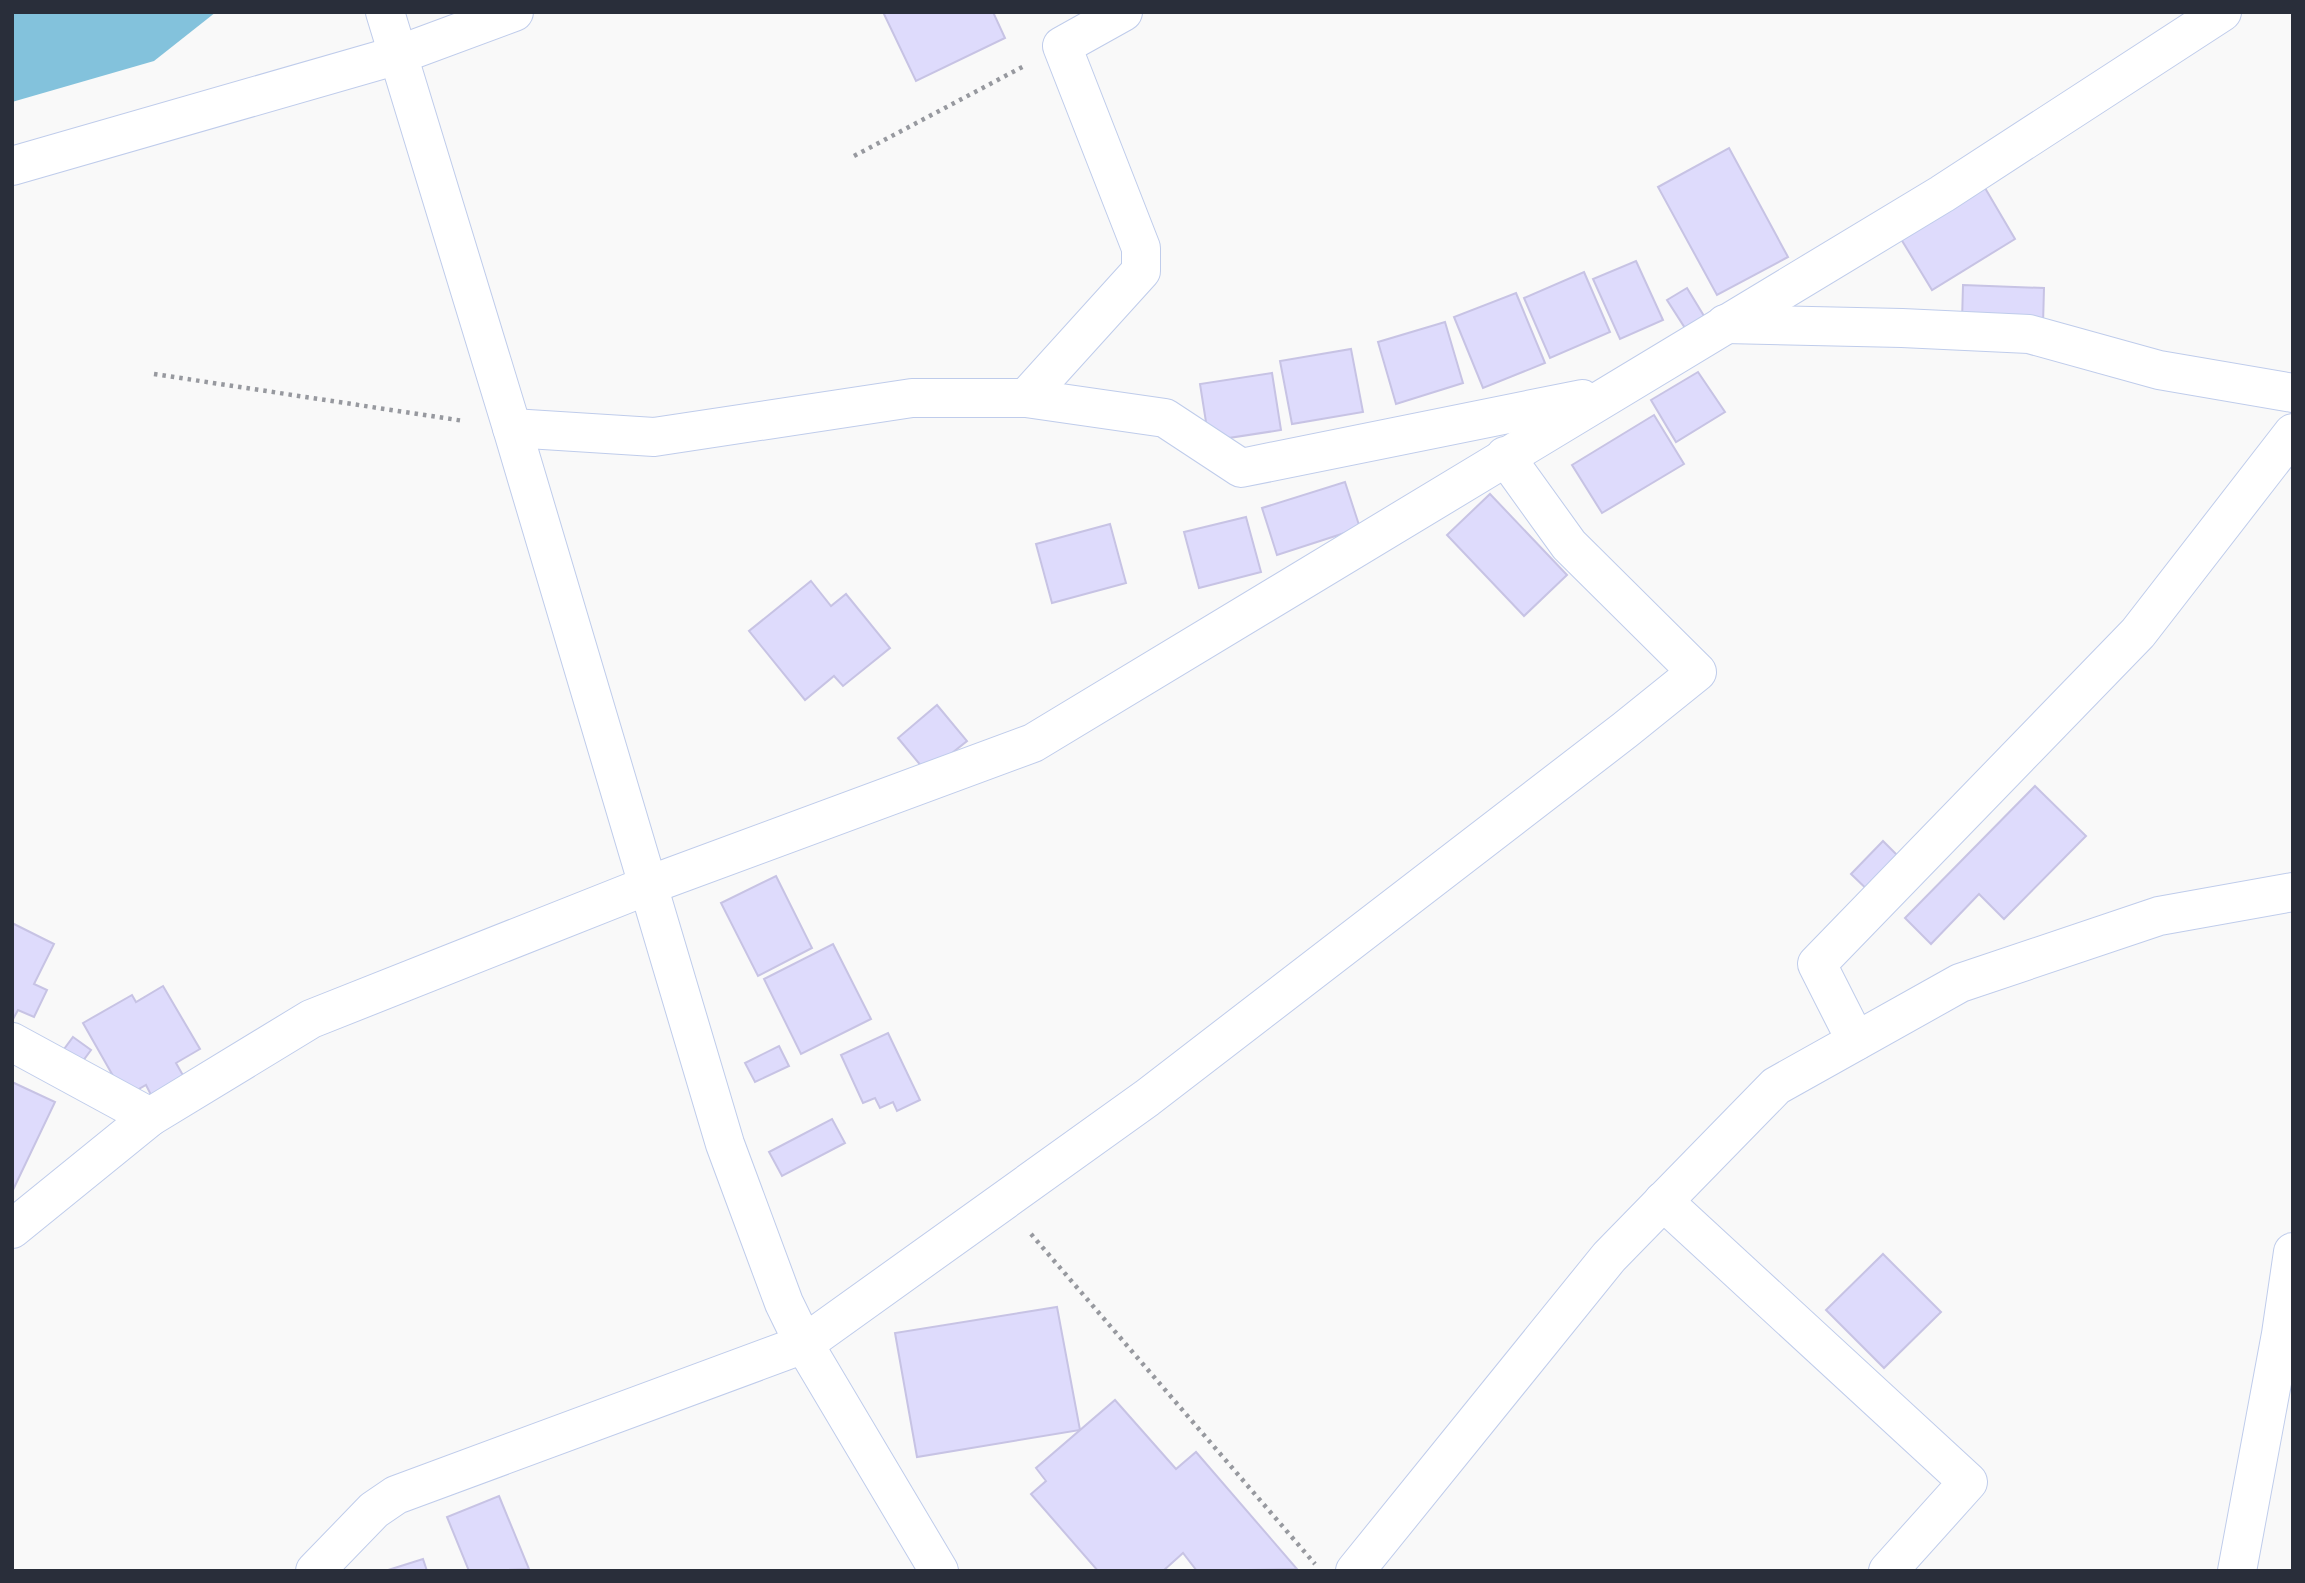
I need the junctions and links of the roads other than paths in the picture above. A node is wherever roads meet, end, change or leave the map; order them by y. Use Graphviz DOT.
graph roads {
  1 [pos="514,12"];
  2 [pos="1123,12"];
  3 [pos="2222,12"];
  4 [pos="390,30"];
  5 [pos="12,166"];
  6 [pos="1725,324"];
  7 [pos="1609,393"];
  8 [pos="2293,393"];
  9 [pos="1027,398"];
  10 [pos="512,428"];
  11 [pos="2293,433"];
  12 [pos="1505,456"];
  13 [pos="649,885"];
  14 [pos="2293,892"];
  15 [pos="1856,1041"];
  16 [pos="12,1042"];
  17 [pos="150,1117"];
  18 [pos="1663,1201"];
  19 [pos="12,1229"];
  20 [pos="2293,1252"];
  21 [pos="804,1345"];
  22 [pos="315,1571"];
  23 [pos="939,1571"];
  24 [pos="1355,1571"];
  25 [pos="1888,1571"];
  26 [pos="2237,1571"];
  1 -- 4 [label="street"];
  2 -- 9 [label="street"];
  3 -- 6 [label="street"];
  4 -- 5 [label="street"];
  4 -- 10 [label="street"];
  6 -- 7 [label="street"];
  6 -- 8 [label="street"];
  7 -- 9 [label="street"];
  7 -- 12 [label="street"];
  9 -- 10 [label="street"];
  10 -- 13 [label="street"];
  11 -- 15 [label="street"];
  12 -- 13 [label="street"];
  12 -- 21 [label="street"];
  13 -- 17 [label="street"];
  13 -- 21 [label="street"];
  14 -- 15 [label="street"];
  15 -- 18 [label="street"];
  16 -- 17 [label="street"];
  17 -- 19 [label="street"];
  18 -- 24 [label="street"];
  18 -- 25 [label="street"];
  20 -- 26 [label="street"];
  21 -- 22 [label="street"];
  21 -- 23 [label="street"];
}
